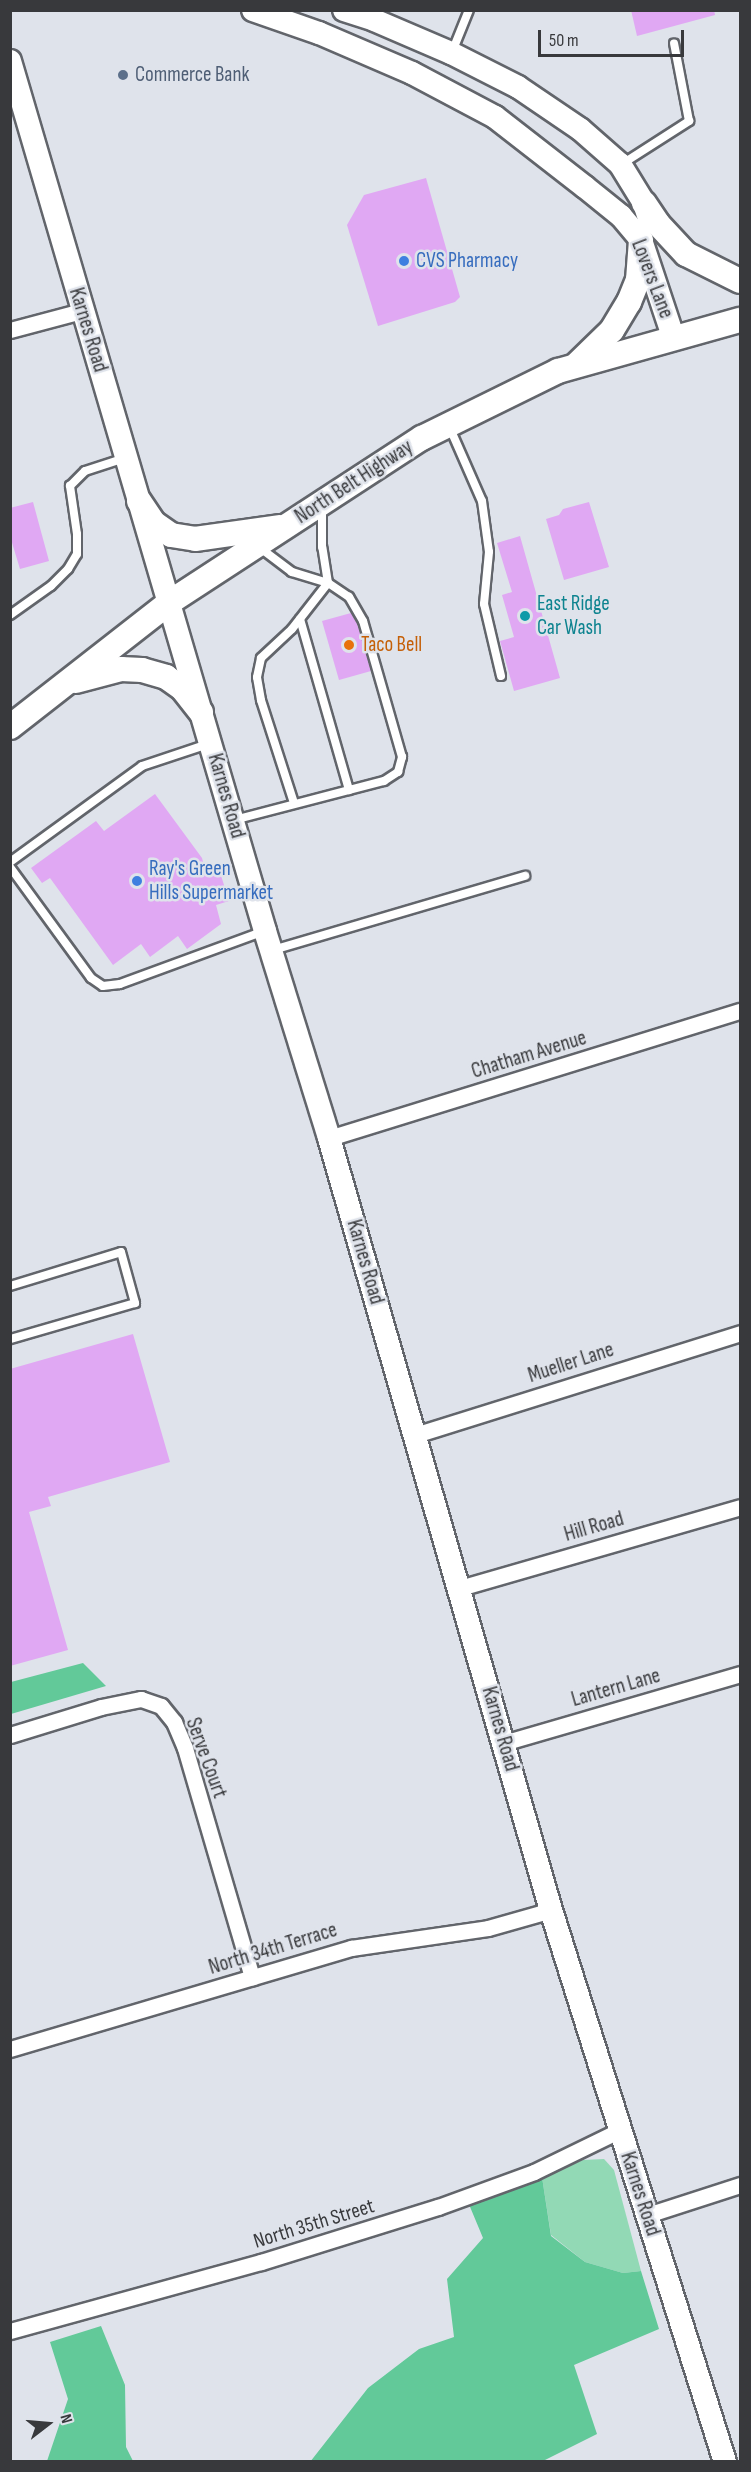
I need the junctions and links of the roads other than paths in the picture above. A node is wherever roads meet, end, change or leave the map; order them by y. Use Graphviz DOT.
graph roads {
  1 [pos="253,10"];
  2 [pos="344,10"];
  3 [pos="469,10"];
  4 [pos="674,43"];
  5 [pos="452,53"];
  6 [pos="10,61"];
  7 [pos="620,164"];
  8 [pos="644,203"];
  9 [pos="641,240"];
  10 [pos="741,280"];
  11 [pos="82,311"];
  12 [pos="741,320"];
  13 [pos="10,330"];
  14 [pos="674,339"];
  15 [pos="573,367"];
  16 [pos="449,425"];
  17 [pos="126,458"];
  18 [pos="139,501"];
  19 [pos="322,504"];
  20 [pos="287,525"];
  21 [pos="256,546"];
  22 [pos="328,583"];
  23 [pos="170,602"];
  24 [pos="10,615"];
  25 [pos="300,619"];
  26 [pos="501,676"];
  27 [pos="65,684"];
  28 [pos="201,712"];
  29 [pos="12,723"];
  30 [pos="211,743"];
  31 [pos="349,790"];
  32 [pos="294,803"];
  33 [pos="233,820"];
  34 [pos="10,864"];
  35 [pos="525,876"];
  36 [pos="268,941"];
  37 [pos="741,1011"];
  38 [pos="329,1138"];
  39 [pos="10,1286"];
  40 [pos="741,1333"];
  41 [pos="10,1339"];
  42 [pos="415,1435"];
  43 [pos="741,1506"];
  44 [pos="460,1587"];
  45 [pos="741,1674"];
  46 [pos="10,1735"];
  47 [pos="503,1743"];
  48 [pos="551,1910"];
  49 [pos="252,1977"];
  50 [pos="10,2049"];
  51 [pos="620,2130"];
  52 [pos="741,2185"];
  53 [pos="647,2215"];
  54 [pos="10,2331"];
  55 [pos="725,2462"];
  1 -- 9 [label="street, Lovers Lane"];
  2 -- 5 [label="street, Lovers Lane"];
  3 -- 5 [label="lane"];
  4 -- 7 [label="lane"];
  5 -- 7 [label="street, Lovers Lane"];
  6 -- 11 [label="street, Karnes Road"];
  7 -- 8 [label="street, Lovers Lane"];
  8 -- 10 [label="main road"];
  8 -- 14 [label="street, Lovers Lane"];
  9 -- 14 [label="street, Lovers Lane"];
  9 -- 15 [label="main road"];
  11 -- 13 [label="street"];
  11 -- 17 [label="street, Karnes Road"];
  12 -- 14 [label="main road, North Belt Highway"];
  14 -- 15 [label="main road, North Belt Highway"];
  15 -- 16 [label="main road, North Belt Highway"];
  16 -- 19 [label="main road, North Belt Highway"];
  16 -- 26 [label="lane"];
  17 -- 18 [label="street, Karnes Road"];
  17 -- 24 [label="lane"];
  18 -- 20 [label="main road"];
  18 -- 23 [label="street, Karnes Road"];
  19 -- 20 [label="main road, North Belt Highway"];
  19 -- 22 [label="lane"];
  20 -- 21 [label="main road, North Belt Highway"];
  21 -- 22 [label="lane"];
  21 -- 23 [label="main road, North Belt Highway"];
  22 -- 25 [label="lane"];
  22 -- 31 [label="lane"];
  23 -- 27 [label="main road, North Belt Highway"];
  23 -- 28 [label="street, Karnes Road"];
  25 -- 31 [label="lane"];
  25 -- 32 [label="lane"];
  27 -- 28 [label="main road"];
  27 -- 29 [label="main road, North Belt Highway"];
  28 -- 30 [label="street, Karnes Road"];
  30 -- 33 [label="street, Karnes Road"];
  30 -- 34 [label="lane"];
  31 -- 32 [label="lane"];
  32 -- 33 [label="lane"];
  33 -- 36 [label="street, Karnes Road"];
  34 -- 36 [label="lane"];
  35 -- 36 [label="lane"];
  36 -- 38 [label="street, Karnes Road"];
  37 -- 38 [label="street, Chatham Avenue"];
  38 -- 42 [label="street, Karnes Road"];
  39 -- 41 [label="lane"];
  40 -- 42 [label="street, Mueller Lane"];
  42 -- 44 [label="street, Karnes Road"];
  43 -- 44 [label="street, Hill Road"];
  44 -- 47 [label="street, Karnes Road"];
  45 -- 47 [label="street, Lantern Lane"];
  46 -- 49 [label="street, Serve Court"];
  47 -- 48 [label="street, Karnes Road"];
  48 -- 49 [label="street, North 34th Terrace"];
  48 -- 51 [label="street, Karnes Road"];
  49 -- 50 [label="street, North 34th Terrace"];
  51 -- 53 [label="street, Karnes Road"];
  51 -- 54 [label="street, North 35th Street"];
  52 -- 53 [label="street"];
  53 -- 55 [label="street, Karnes Road"];
}
